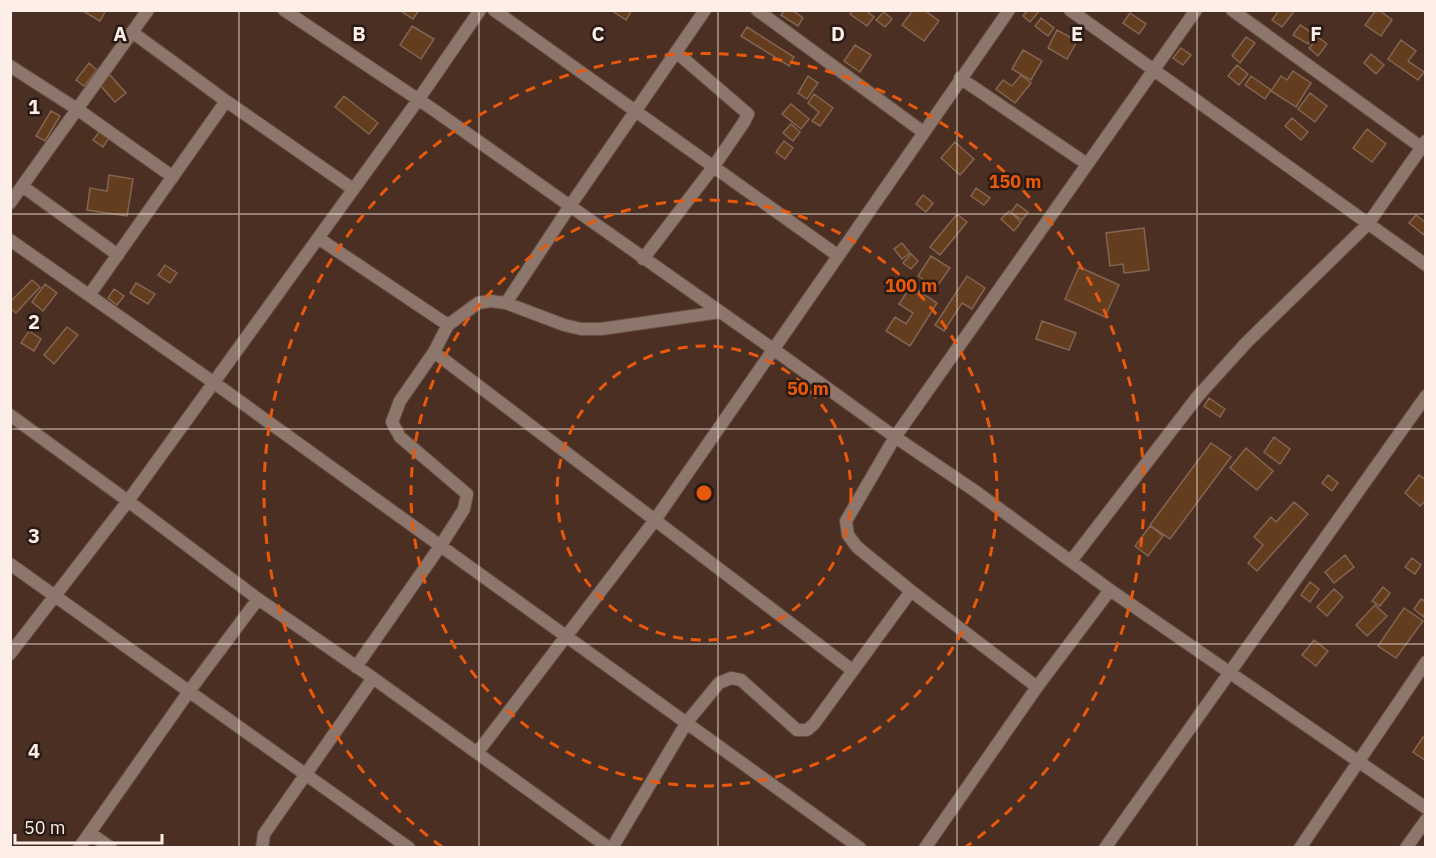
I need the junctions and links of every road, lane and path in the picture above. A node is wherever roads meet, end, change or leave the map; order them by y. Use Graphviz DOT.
graph roads {
  1 [pos="148,10"];
  2 [pos="285,10"];
  3 [pos="480,10"];
  4 [pos="494,10"];
  5 [pos="757,10"];
  6 [pos="1009,10"];
  7 [pos="1070,10"];
  8 [pos="1196,10"];
  9 [pos="1232,10"];
  10 [pos="705,11"];
  11 [pos="132,32"];
  12 [pos="676,52"];
  13 [pos="10,66"];
  14 [pos="1154,70"];
  15 [pos="960,78"];
  16 [pos="418,100"];
  17 [pos="226,101"];
  18 [pos="77,109"];
  19 [pos="636,111"];
  20 [pos="923,132"];
  21 [pos="1423,144"];
  22 [pos="1087,164"];
  23 [pos="714,166"];
  24 [pos="172,177"];
  25 [pos="22,186"];
  26 [pos="353,189"];
  27 [pos="10,203"];
  28 [pos="570,206"];
  29 [pos="1368,224"];
  30 [pos="318,238"];
  31 [pos="10,240"];
  32 [pos="118,255"];
  33 [pos="837,255"];
  34 [pos="643,259"];
  35 [pos="1425,265"];
  36 [pos="90,294"];
  37 [pos="506,303"];
  38 [pos="720,312"];
  39 [pos="448,326"];
  40 [pos="773,349"];
  41 [pos="434,352"];
  42 [pos="213,382"];
  43 [pos="1425,396"];
  44 [pos="10,415"];
  45 [pos="895,437"];
  46 [pos="128,501"];
  47 [pos="655,520"];
  48 [pos="441,546"];
  49 [pos="1071,561"];
  50 [pos="10,564"];
  51 [pos="1110,590"];
  52 [pos="911,591"];
  53 [pos="55,595"];
  54 [pos="258,599"];
  55 [pos="566,637"];
  56 [pos="10,654"];
  57 [pos="356,667"];
  58 [pos="1424,669"];
  59 [pos="852,670"];
  60 [pos="1230,671"];
  61 [pos="373,678"];
  62 [pos="1038,687"];
  63 [pos="190,690"];
  64 [pos="687,722"];
  65 [pos="477,753"];
  66 [pos="1359,762"];
  67 [pos="306,773"];
  68 [pos="1425,808"];
  69 [pos="1425,820"];
  70 [pos="90,832"];
  71 [pos="79,848"];
  72 [pos="111,848"];
  73 [pos="262,848"];
  74 [pos="409,848"];
  75 [pos="611,848"];
  76 [pos="860,848"];
  77 [pos="926,848"];
  78 [pos="1105,848"];
  79 [pos="1300,848"];
  80 [pos="1406,848"];
  1 -- 11 [label="street"];
  2 -- 16 [label="street"];
  3 -- 16 [label="street"];
  4 -- 19 [label="street"];
  5 -- 20 [label="street"];
  6 -- 15 [label="street"];
  7 -- 14 [label="street"];
  8 -- 14 [label="street"];
  9 -- 21 [label="street"];
  10 -- 12 [label="street"];
  11 -- 17 [label="street"];
  11 -- 18 [label="street"];
  12 -- 19 [label="street"];
  12 -- 23 [label="street"];
  13 -- 18 [label="street"];
  14 -- 22 [label="street"];
  14 -- 29 [label="street"];
  15 -- 20 [label="street"];
  15 -- 22 [label="street"];
  16 -- 26 [label="street"];
  16 -- 28 [label="street"];
  17 -- 24 [label="street"];
  17 -- 26 [label="street"];
  18 -- 24 [label="street"];
  18 -- 25 [label="street"];
  19 -- 23 [label="street"];
  19 -- 28 [label="street"];
  20 -- 33 [label="street"];
  21 -- 29 [label="street"];
  22 -- 45 [label="street"];
  23 -- 33 [label="street"];
  23 -- 34 [label="street"];
  24 -- 32 [label="street"];
  25 -- 27 [label="street"];
  25 -- 32 [label="street"];
  26 -- 30 [label="street"];
  28 -- 34 [label="street"];
  28 -- 37 [label="street"];
  29 -- 35 [label="street"];
  29 -- 49 [label="street"];
  30 -- 39 [label="street"];
  30 -- 42 [label="street"];
  31 -- 36 [label="street"];
  32 -- 36 [label="street"];
  33 -- 40 [label="street"];
  34 -- 38 [label="street"];
  36 -- 42 [label="street"];
  37 -- 38 [label="street"];
  37 -- 39 [label="street"];
  38 -- 40 [label="street"];
  39 -- 41 [label="street"];
  40 -- 45 [label="street"];
  40 -- 47 [label="street"];
  41 -- 47 [label="street"];
  41 -- 48 [label="street"];
  42 -- 46 [label="street"];
  42 -- 48 [label="street"];
  43 -- 60 [label="street"];
  44 -- 46 [label="street"];
  45 -- 49 [label="street"];
  45 -- 52 [label="street"];
  46 -- 53 [label="street"];
  46 -- 54 [label="street"];
  47 -- 55 [label="street"];
  47 -- 59 [label="street"];
  48 -- 55 [label="street"];
  48 -- 57 [label="street"];
  49 -- 51 [label="street"];
  50 -- 53 [label="street"];
  51 -- 60 [label="street"];
  51 -- 62 [label="street"];
  52 -- 59 [label="street"];
  52 -- 62 [label="street"];
  53 -- 56 [label="street"];
  53 -- 63 [label="street"];
  54 -- 57 [label="street"];
  54 -- 63 [label="street"];
  55 -- 64 [label="street"];
  55 -- 65 [label="street"];
  57 -- 61 [label="street"];
  58 -- 66 [label="street"];
  59 -- 64 [label="street"];
  60 -- 66 [label="street"];
  60 -- 78 [label="street"];
  61 -- 65 [label="street"];
  61 -- 67 [label="street"];
  62 -- 77 [label="street"];
  63 -- 67 [label="street"];
  63 -- 70 [label="street"];
  64 -- 75 [label="street"];
  64 -- 76 [label="street"];
  65 -- 75 [label="street"];
  66 -- 68 [label="street"];
  66 -- 79 [label="street"];
  67 -- 73 [label="street"];
  67 -- 74 [label="street"];
  69 -- 80 [label="street"];
  70 -- 71 [label="street"];
  70 -- 72 [label="street"];
}
